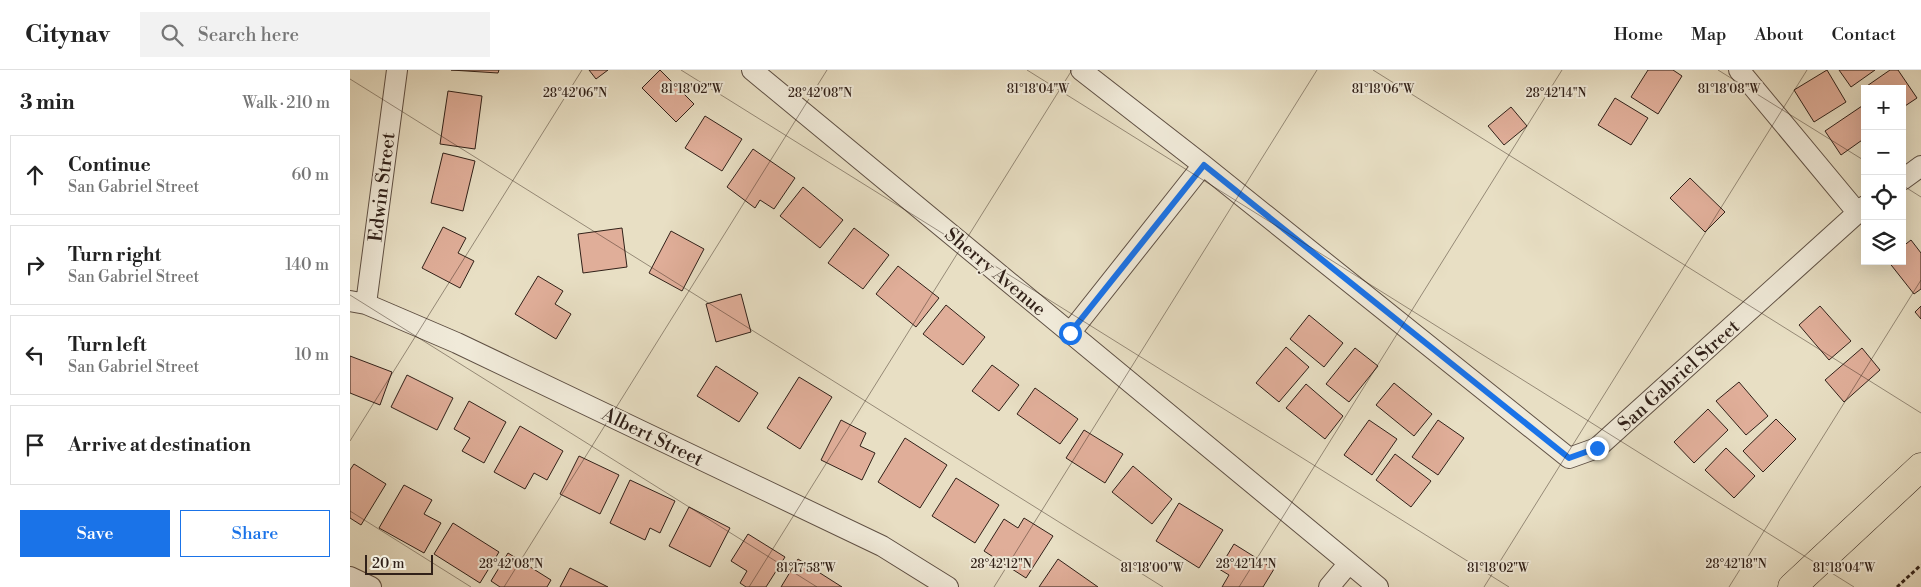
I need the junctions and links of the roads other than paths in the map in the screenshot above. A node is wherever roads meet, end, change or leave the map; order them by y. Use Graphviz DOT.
graph roads {
  1 [pos="396,70"];
  2 [pos="752,70"];
  3 [pos="1081,70"];
  4 [pos="1739,70"];
  5 [pos="1204,165"];
  6 [pos="1921,166"];
  7 [pos="1906,177"];
  8 [pos="1861,209"];
  9 [pos="358,302"];
  10 [pos="1070,333"];
  11 [pos="1921,467"];
  12 [pos="1349,563"];
  13 [pos="350,577"];
  14 [pos="371,587"];
  15 [pos="948,587"];
  16 [pos="1329,587"];
  17 [pos="1378,587"];
  18 [pos="1792,587"];
  1 -- 9 [label="street, Edwin Street"];
  2 -- 10 [label="street, Sherry Avenue"];
  3 -- 5 [label="street, San Gabriel Street"];
  4 -- 8 [label="street, San Gabriel Street"];
  5 -- 8 [label="street, San Gabriel Street"];
  5 -- 10 [label="street"];
  6 -- 7 [label="street"];
  9 -- 15 [label="street, Albert Street"];
  10 -- 12 [label="street, Sherry Avenue"];
  11 -- 18 [label="main road"];
  12 -- 16 [label="street"];
  12 -- 17 [label="street, Sherry Avenue"];
  13 -- 14 [label="street"];
}
